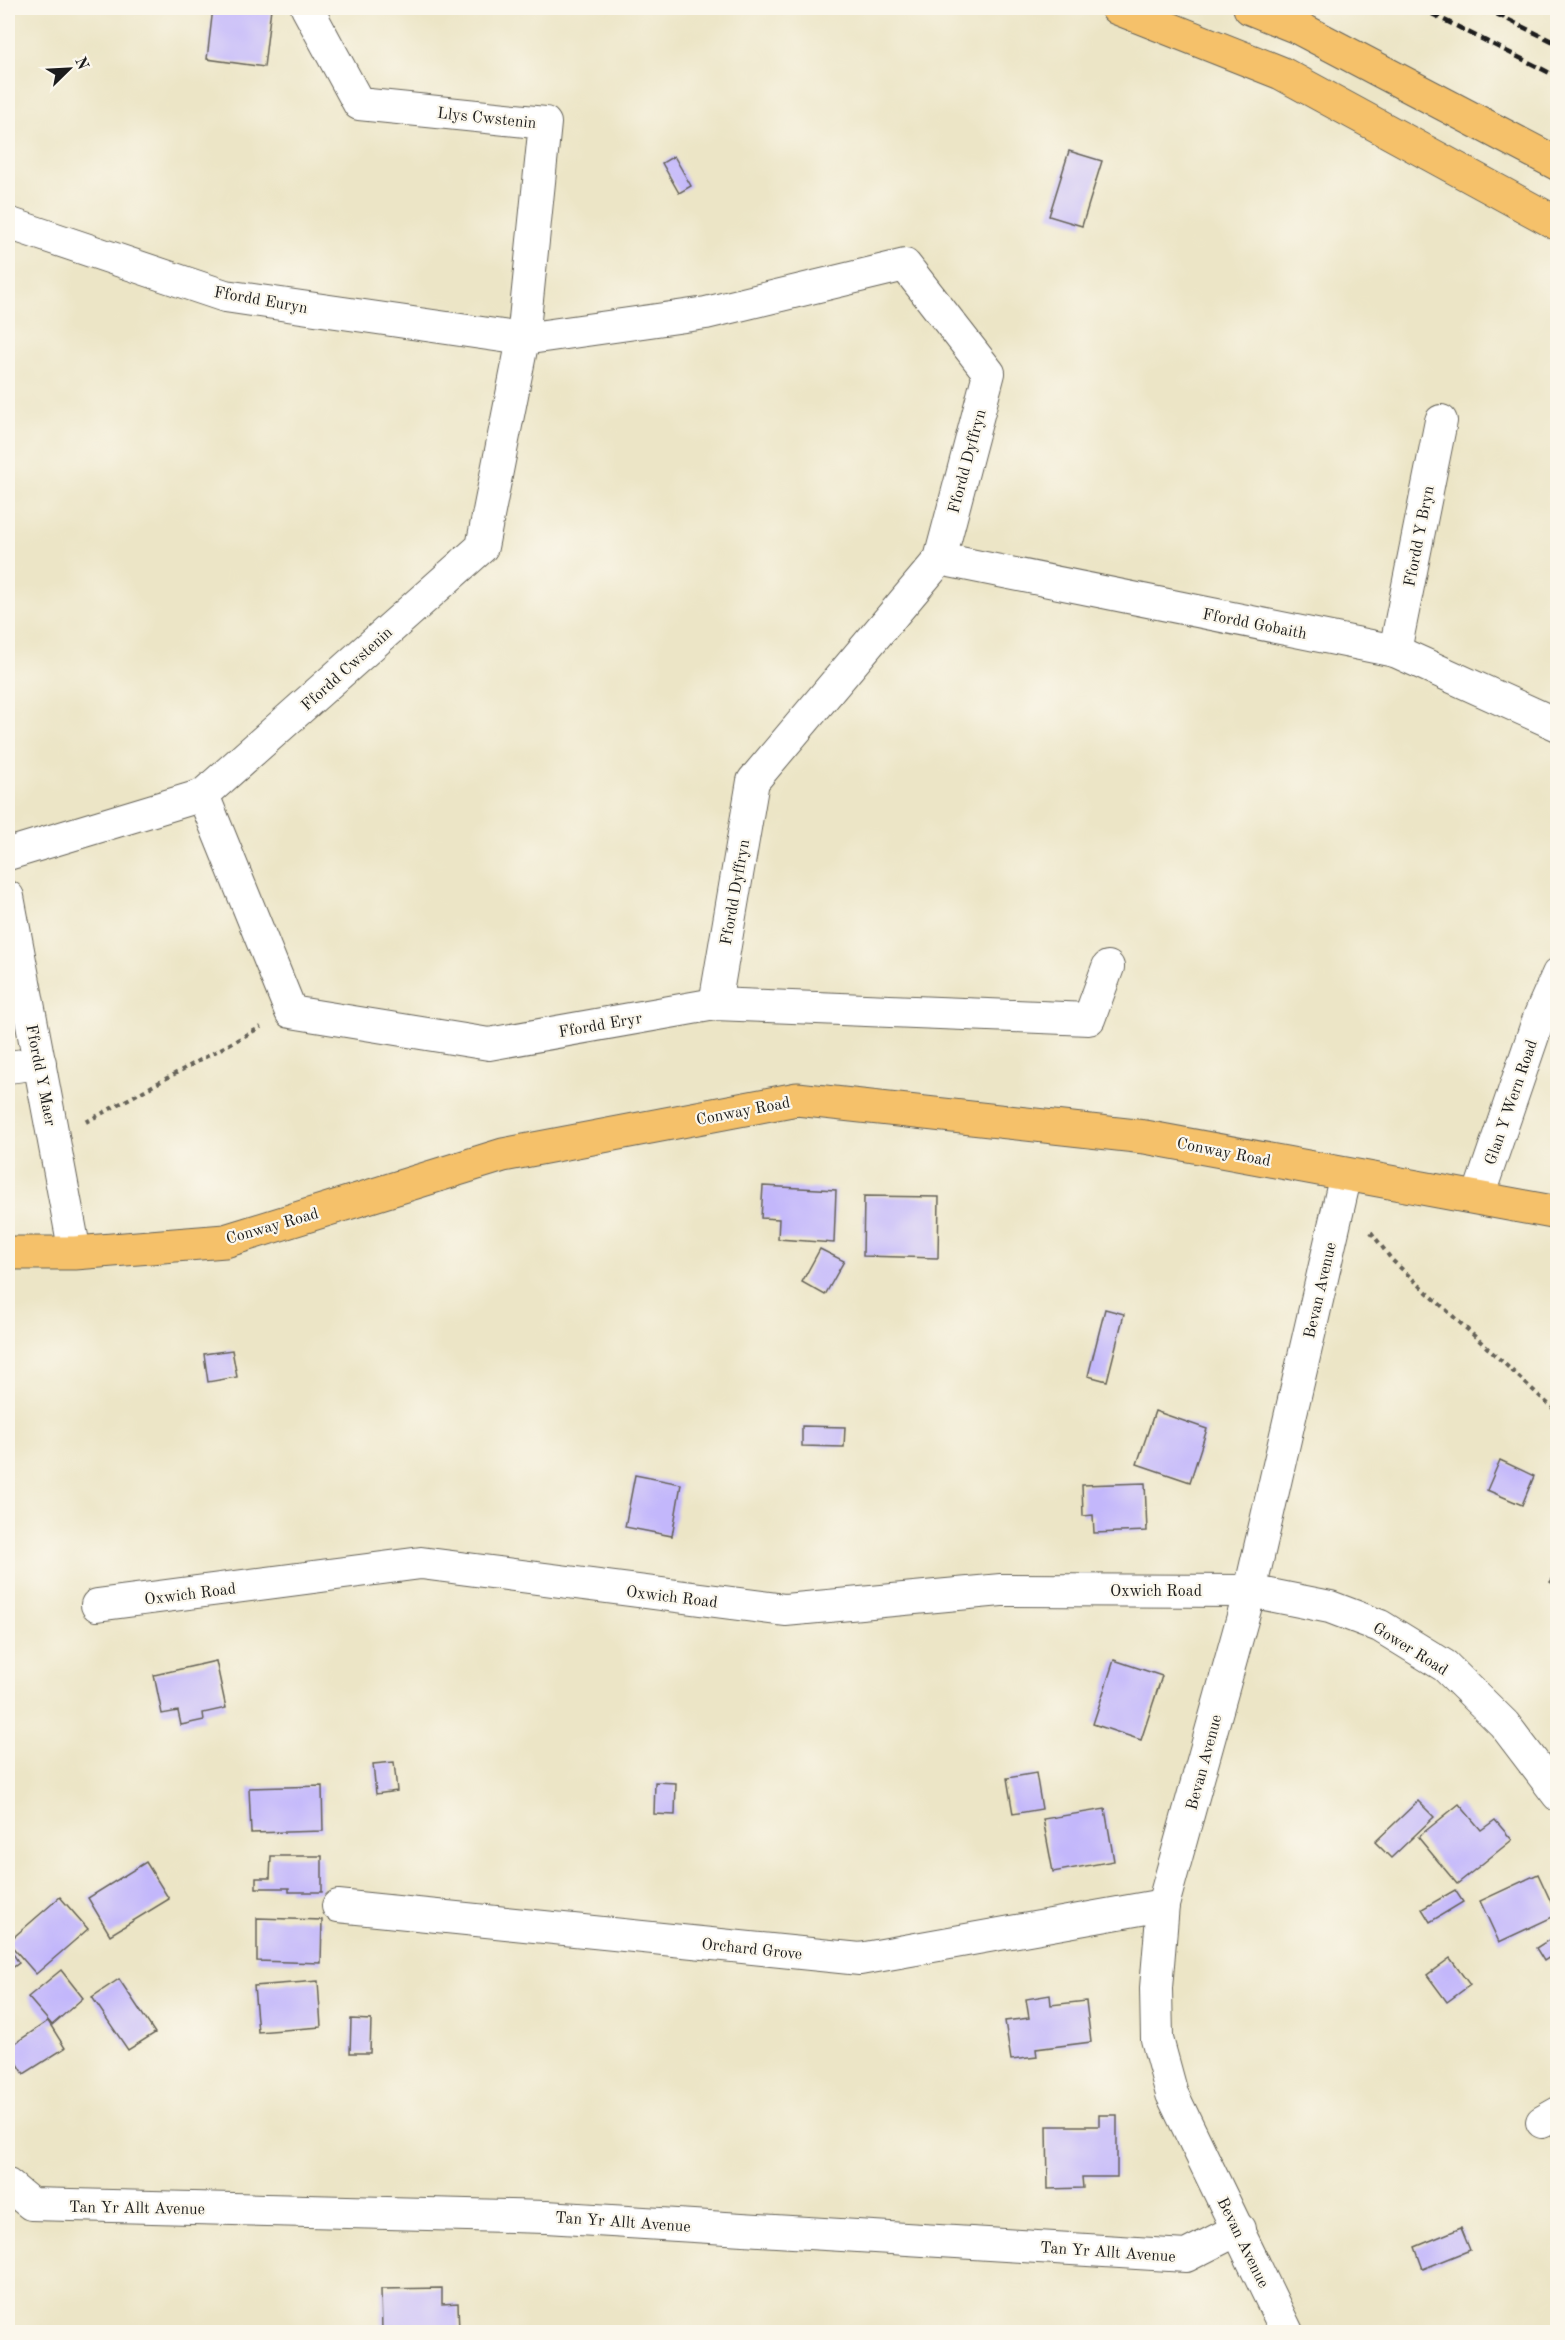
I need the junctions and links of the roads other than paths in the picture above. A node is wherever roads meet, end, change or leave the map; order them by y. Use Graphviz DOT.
graph roads {
  1 [pos="307,8"];
  2 [pos="1117,8"];
  3 [pos="1250,8"];
  4 [pos="1557,164"];
  5 [pos="8,223"];
  6 [pos="1557,224"];
  7 [pos="524,339"];
  8 [pos="1441,421"];
  9 [pos="940,559"];
  10 [pos="1395,651"];
  11 [pos="1557,725"];
  12 [pos="202,795"];
  13 [pos="8,854"];
  14 [pos="8,897"];
  15 [pos="1108,967"];
  16 [pos="1557,974"];
  17 [pos="715,1004"];
  18 [pos="40,1064"];
  19 [pos="8,1067"];
  20 [pos="1343,1184"];
  21 [pos="1478,1197"];
  22 [pos="1557,1213"];
  23 [pos="8,1253"];
  24 [pos="75,1253"];
  25 [pos="1250,1591"];
  26 [pos="97,1605"];
  27 [pos="1557,1795"];
  28 [pos="1163,1905"];
  29 [pos="338,1906"];
  30 [pos="8,2185"];
  31 [pos="1239,2229"];
  32 [pos="1287,2332"];
  1 -- 7 [label="street, Llys Cwstenin"];
  2 -- 6 [label="main road"];
  3 -- 4 [label="main road"];
  5 -- 7 [label="street, Ffordd Euryn"];
  7 -- 9 [label="street, Ffordd Dyffryn"];
  7 -- 12 [label="street, Ffordd Cwstenin"];
  8 -- 10 [label="street, Ffordd Y Bryn"];
  9 -- 10 [label="street, Ffordd Gobaith"];
  9 -- 17 [label="street, Ffordd Dyffryn"];
  10 -- 11 [label="street, Ffordd Gobaith"];
  12 -- 13 [label="street, Ffordd Cwstenin"];
  12 -- 17 [label="street, Ffordd Eryr"];
  14 -- 18 [label="street, Ffordd Y Maer"];
  15 -- 17 [label="street, Ffordd Eryr"];
  16 -- 21 [label="street, Glan Y Wern Road"];
  18 -- 19 [label="street"];
  18 -- 24 [label="street, Ffordd Y Maer"];
  20 -- 21 [label="main road, Conway Road"];
  20 -- 24 [label="main road, Conway Road"];
  20 -- 25 [label="street, Bevan Avenue"];
  21 -- 22 [label="main road, Conway Road"];
  23 -- 24 [label="main road, Conway Road"];
  25 -- 26 [label="street, Oxwich Road"];
  25 -- 27 [label="street, Gower Road"];
  25 -- 28 [label="street, Bevan Avenue"];
  28 -- 29 [label="street, Orchard Grove"];
  28 -- 31 [label="street, Bevan Avenue"];
  30 -- 31 [label="street, Tan Yr Allt Avenue"];
  31 -- 32 [label="street, Bevan Avenue"];
}
